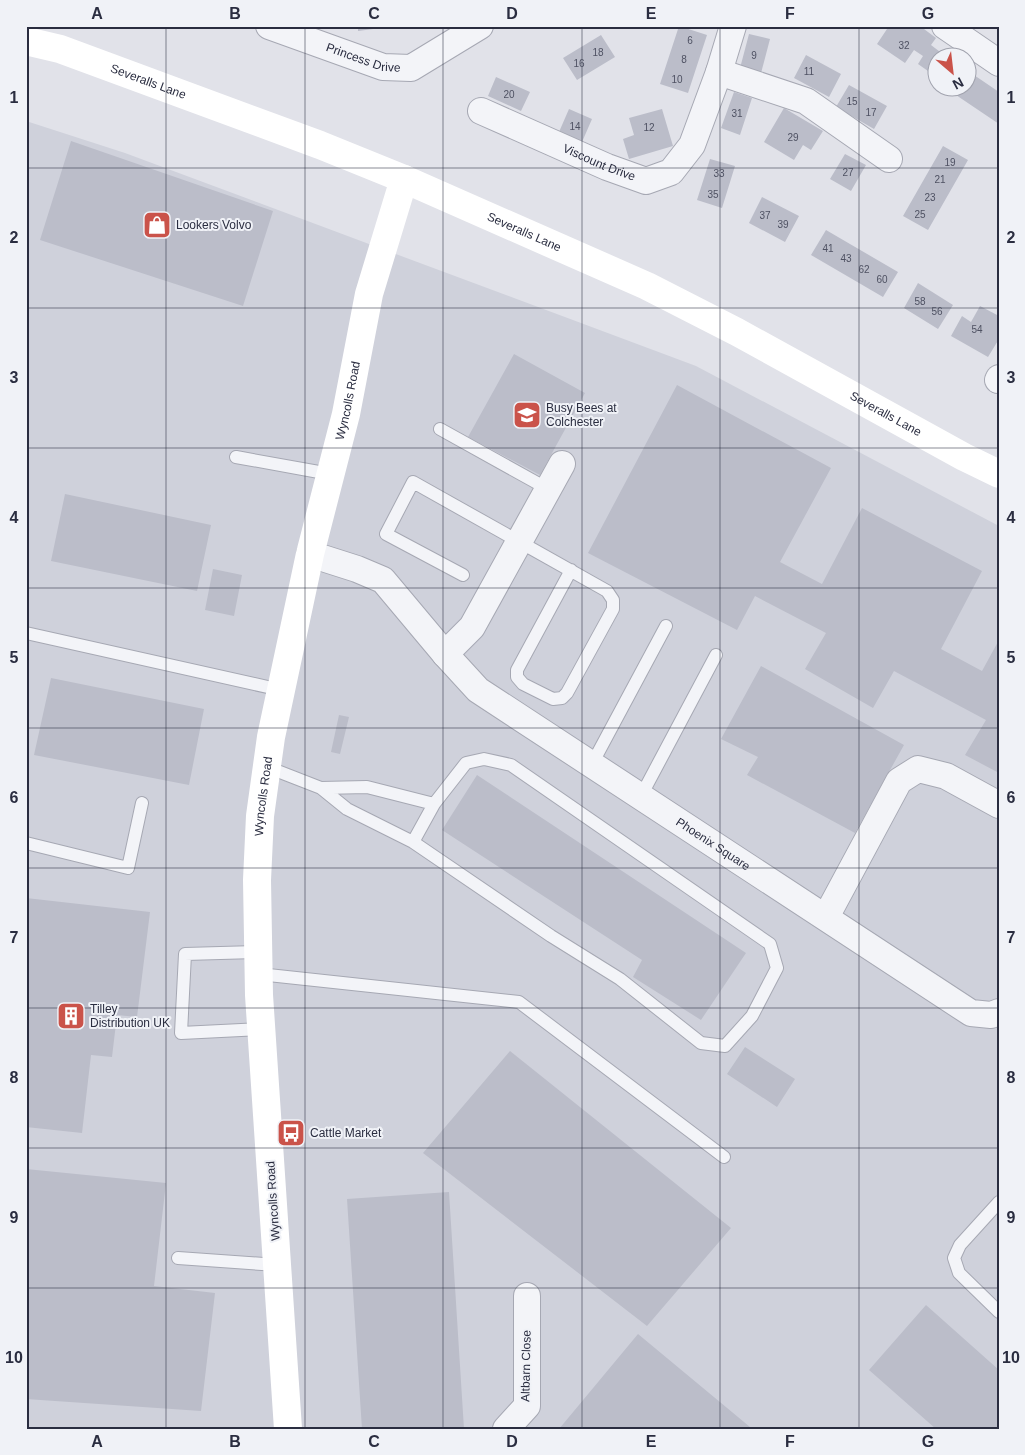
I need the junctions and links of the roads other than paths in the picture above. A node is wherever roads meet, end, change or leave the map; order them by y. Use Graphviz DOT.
graph roads {
  1 [pos="269,26"];
  2 [pos="480,26"];
  3 [pos="733,26"];
  4 [pos="946,26"];
  5 [pos="26,41"];
  6 [pos="999,63"];
  7 [pos="719,72"];
  8 [pos="480,111"];
  9 [pos="889,159"];
  10 [pos="404,179"];
  11 [pos="440,429"];
  12 [pos="236,457"];
  13 [pos="562,464"];
  14 [pos="330,474"];
  15 [pos="999,474"];
  16 [pos="548,489"];
  17 [pos="520,540"];
  18 [pos="310,554"];
  19 [pos="571,570"];
  20 [pos="463,575"];
  21 [pos="666,626"];
  22 [pos="26,633"];
  23 [pos="445,654"];
  24 [pos="716,655"];
  25 [pos="281,690"];
  26 [pos="592,764"];
  27 [pos="267,767"];
  28 [pos="321,788"];
  29 [pos="641,796"];
  30 [pos="142,803"];
  31 [pos="434,804"];
  32 [pos="999,805"];
  33 [pos="413,842"];
  34 [pos="26,843"];
  35 [pos="826,917"];
  36 [pos="258,963"];
  37 [pos="995,1014"];
  38 [pos="261,1029"];
  39 [pos="724,1157"];
  40 [pos="999,1202"];
  41 [pos="178,1258"];
  42 [pos="277,1265"];
  43 [pos="527,1296"];
  44 [pos="996,1304"];
  45 [pos="288,1429"];
  46 [pos="506,1429"];
  1 -- 2 [label="street, Princess Drive"];
  3 -- 7 [label="street, Viscount Drive"];
  4 -- 6 [label="street"];
  5 -- 10 [label="street, Severalls Lane"];
  7 -- 8 [label="street, Viscount Drive"];
  7 -- 9 [label="street"];
  10 -- 14 [label="street, Wyncolls Road"];
  10 -- 15 [label="street, Severalls Lane"];
  11 -- 16 [label="lane"];
  12 -- 14 [label="lane"];
  13 -- 16 [label="street"];
  14 -- 18 [label="street, Wyncolls Road"];
  16 -- 17 [label="street"];
  17 -- 19 [label="lane"];
  17 -- 20 [label="lane"];
  17 -- 23 [label="street"];
  18 -- 23 [label="street, Phoenix Square"];
  18 -- 25 [label="street, Wyncolls Road"];
  19 -- 19 [label="lane"];
  21 -- 26 [label="lane"];
  22 -- 25 [label="lane"];
  23 -- 26 [label="street, Phoenix Square"];
  24 -- 29 [label="lane"];
  25 -- 27 [label="street, Wyncolls Road"];
  26 -- 29 [label="street, Phoenix Square"];
  27 -- 28 [label="lane"];
  27 -- 36 [label="street, Wyncolls Road"];
  28 -- 31 [label="lane"];
  28 -- 33 [label="lane"];
  29 -- 35 [label="street, Phoenix Square"];
  30 -- 34 [label="lane"];
  31 -- 33 [label="lane"];
  31 -- 33 [label="lane"];
  32 -- 35 [label="street"];
  35 -- 37 [label="street, Phoenix Square"];
  36 -- 38 [label="street, Wyncolls Road"];
  36 -- 38 [label="lane"];
  36 -- 39 [label="lane"];
  38 -- 42 [label="street, Wyncolls Road"];
  40 -- 44 [label="lane"];
  41 -- 42 [label="lane"];
  42 -- 45 [label="street, Wyncolls Road"];
  43 -- 46 [label="street, Altbarn Close"];
}
